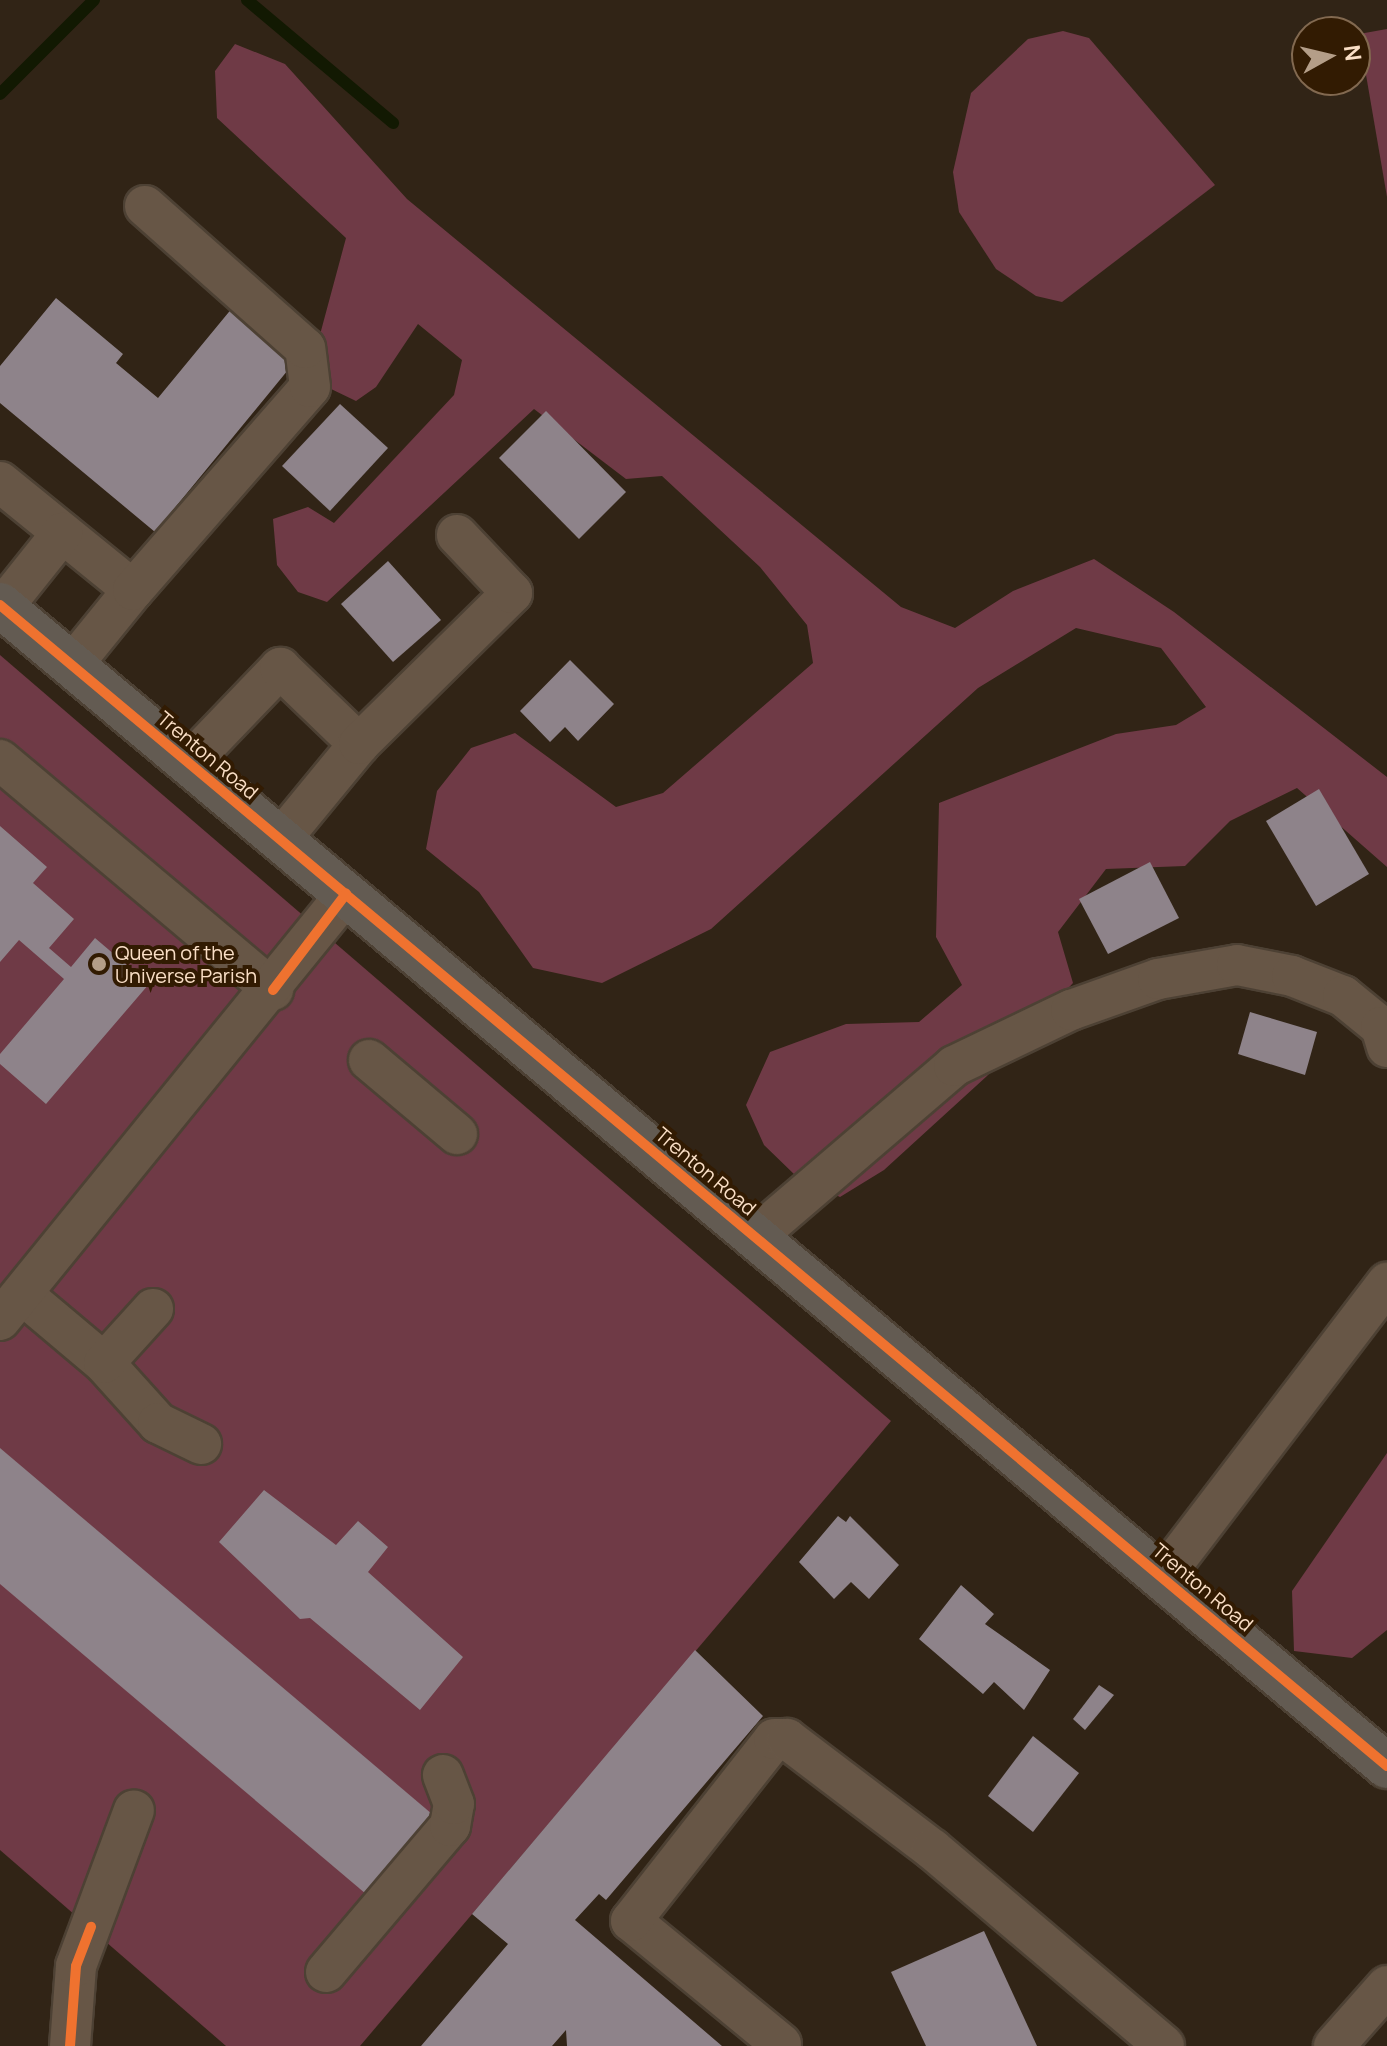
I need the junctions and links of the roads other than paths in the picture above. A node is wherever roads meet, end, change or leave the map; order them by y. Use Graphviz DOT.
graph roads {
  1 [pos="145,206"];
  2 [pos="0,482"];
  3 [pos="62,533"];
  4 [pos="457,535"];
  5 [pos="133,590"];
  6 [pos="1,606"];
  7 [pos="72,665"];
  8 [pos="359,744"];
  9 [pos="0,760"];
  10 [pos="189,763"];
  11 [pos="281,839"];
  12 [pos="346,894"];
  13 [pos="273,990"];
  14 [pos="1387,1047"];
  15 [pos="369,1060"];
  16 [pos="457,1134"];
  17 [pos="756,1236"];
  18 [pos="1387,1283"];
  19 [pos="11,1307"];
  20 [pos="153,1309"];
  21 [pos="104,1363"];
  22 [pos="201,1444"];
  23 [pos="1163,1577"];
  24 [pos="1387,1766"];
  25 [pos="443,1775"];
  26 [pos="134,1810"];
  27 [pos="326,1972"];
  28 [pos="1387,1986"];
  29 [pos="781,2044"];
  30 [pos="70,2046"];
  31 [pos="1164,2046"];
  32 [pos="1334,2046"];
  1 -- 5 [label="street"];
  2 -- 3 [label="street"];
  3 -- 5 [label="street"];
  3 -- 6 [label="street"];
  4 -- 8 [label="street"];
  5 -- 7 [label="street"];
  6 -- 7 [label="main road, Trenton Road"];
  7 -- 10 [label="main road, Trenton Road"];
  8 -- 10 [label="street"];
  8 -- 11 [label="street"];
  9 -- 13 [label="street"];
  10 -- 11 [label="main road, Trenton Road"];
  11 -- 12 [label="main road, Trenton Road"];
  12 -- 13 [label="street"];
  12 -- 17 [label="main road, Trenton Road"];
  13 -- 19 [label="street"];
  14 -- 17 [label="street"];
  15 -- 16 [label="street"];
  17 -- 23 [label="main road, Trenton Road"];
  18 -- 23 [label="street"];
  19 -- 21 [label="street"];
  20 -- 21 [label="street"];
  21 -- 22 [label="street"];
  23 -- 24 [label="main road, Trenton Road"];
  25 -- 27 [label="street"];
  26 -- 30 [label="street"];
  28 -- 32 [label="street"];
  29 -- 31 [label="street"];
}
